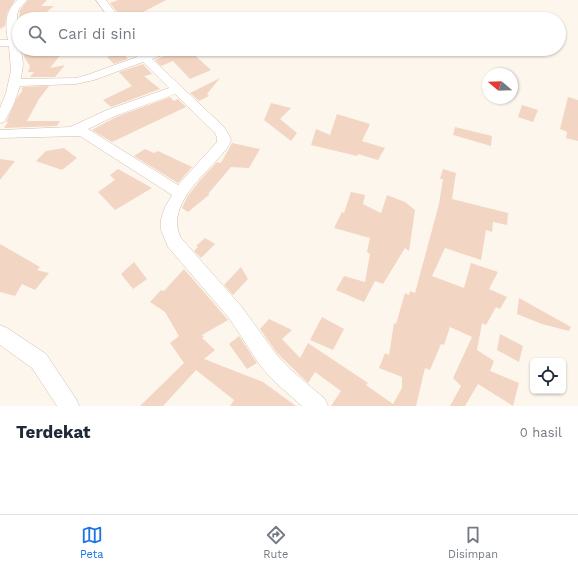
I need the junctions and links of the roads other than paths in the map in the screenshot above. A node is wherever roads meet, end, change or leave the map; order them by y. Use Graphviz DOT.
graph roads {
  1 [pos="22,0"];
  2 [pos="101,0"];
  3 [pos="0,12"];
  4 [pos="14,12"];
  5 [pos="110,12"];
  6 [pos="0,43"];
  7 [pos="12,43"];
  8 [pos="16,56"];
  9 [pos="134,56"];
  10 [pos="141,56"];
  11 [pos="14,83"];
  12 [pos="177,89"];
  13 [pos="0,119"];
  14 [pos="72,131"];
  15 [pos="0,134"];
  16 [pos="180,193"];
  17 [pos="0,334"];
  18 [pos="69,406"];
  19 [pos="318,406"];
  1 -- 4 [label="street"];
  2 -- 5 [label="street"];
  3 -- 4 [label="street"];
  6 -- 7 [label="street"];
  8 -- 11 [label="street"];
  9 -- 11 [label="street"];
  10 -- 12 [label="street"];
  11 -- 13 [label="street"];
  12 -- 14 [label="street"];
  12 -- 16 [label="street"];
  14 -- 15 [label="street"];
  14 -- 16 [label="street"];
  16 -- 19 [label="street"];
  17 -- 18 [label="street"];
}
